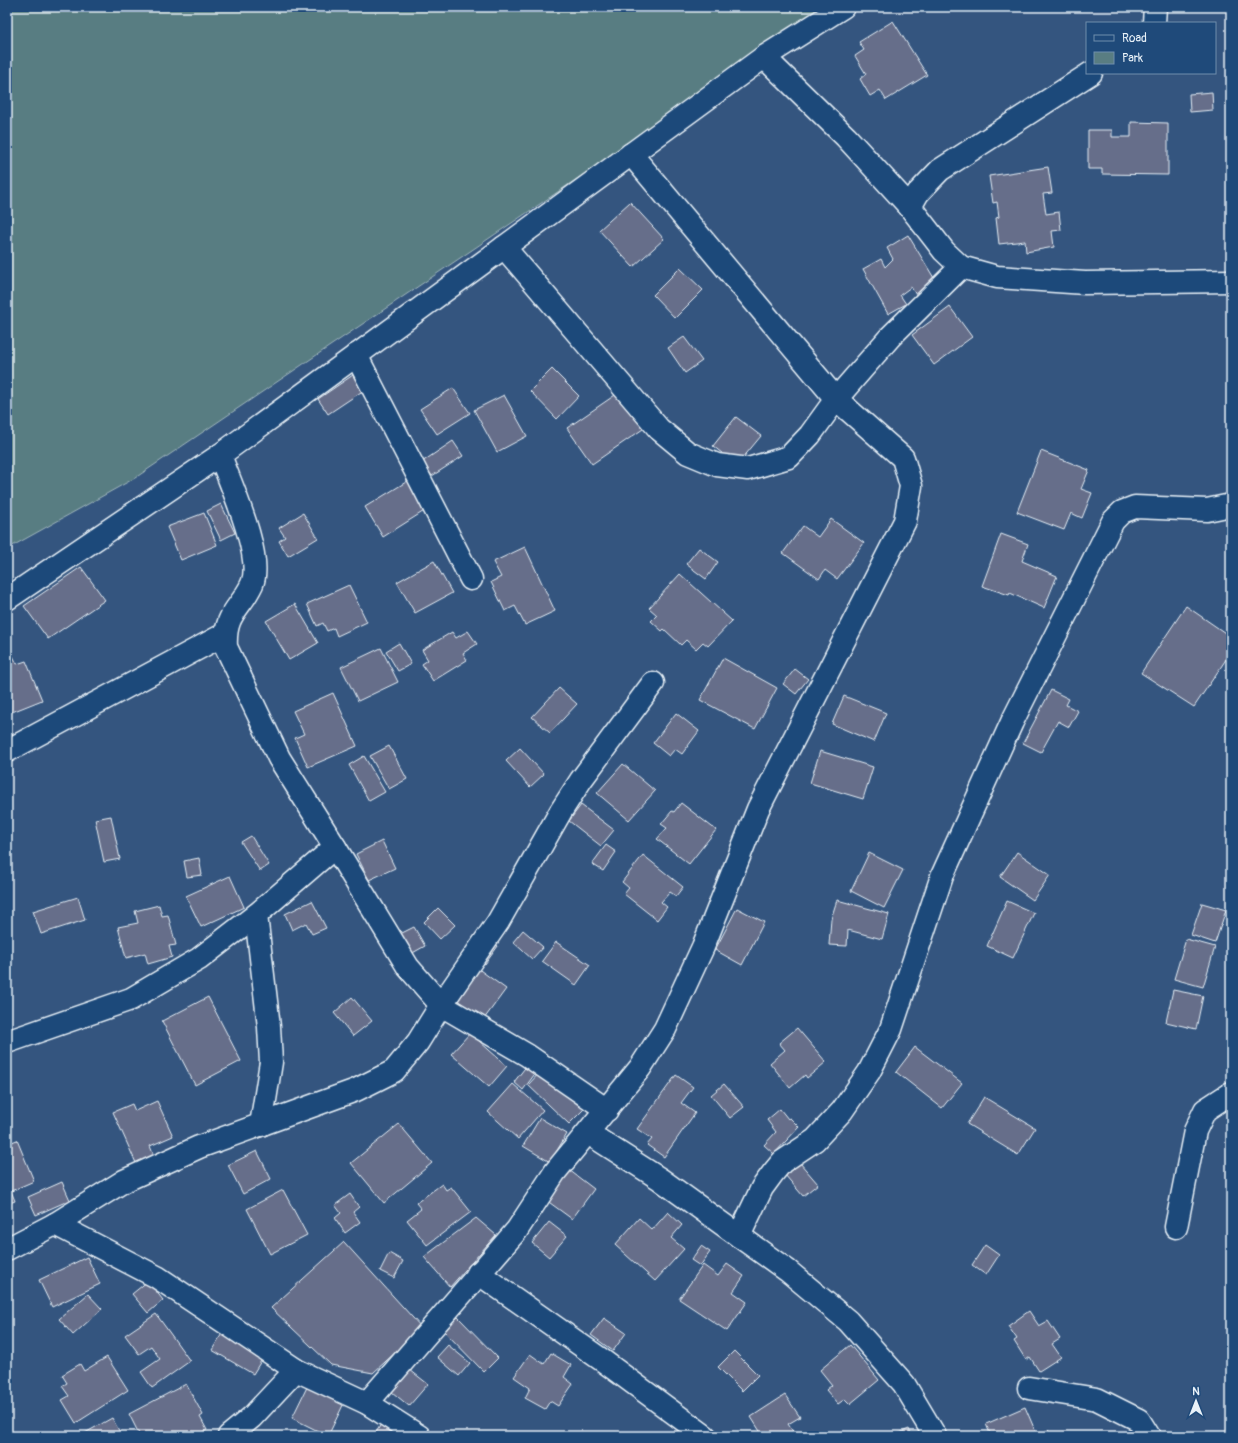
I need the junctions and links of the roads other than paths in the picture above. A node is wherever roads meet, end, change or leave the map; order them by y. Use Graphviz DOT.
graph roads {
  1 [pos="843,7"];
  2 [pos="1155,7"];
  3 [pos="1154,22"];
  4 [pos="764,57"];
  5 [pos="1088,74"];
  6 [pos="631,154"];
  7 [pos="910,207"];
  8 [pos="504,247"];
  9 [pos="961,267"];
  10 [pos="1231,281"];
  11 [pos="356,356"];
  12 [pos="836,399"];
  13 [pos="220,455"];
  14 [pos="1231,505"];
  15 [pos="471,580"];
  16 [pos="7,599"];
  17 [pos="225,634"];
  18 [pos="653,683"];
  19 [pos="7,751"];
  20 [pos="335,847"];
  21 [pos="256,915"];
  22 [pos="441,1005"];
  23 [pos="7,1042"];
  24 [pos="1231,1093"];
  25 [pos="607,1110"];
  26 [pos="261,1125"];
  27 [pos="588,1133"];
  28 [pos="55,1224"];
  29 [pos="1176,1227"];
  30 [pos="740,1236"];
  31 [pos="7,1250"];
  32 [pos="478,1273"];
  33 [pos="296,1370"];
  34 [pos="1030,1388"];
  35 [pos="367,1403"];
  36 [pos="229,1436"];
  37 [pos="419,1436"];
  38 [pos="705,1436"];
  39 [pos="936,1436"];
  40 [pos="1149,1436"];
  1 -- 4 [label="street"];
  2 -- 3 [label="street"];
  4 -- 6 [label="street"];
  4 -- 7 [label="street"];
  5 -- 7 [label="street"];
  6 -- 8 [label="street"];
  6 -- 12 [label="street"];
  7 -- 9 [label="street"];
  8 -- 11 [label="street"];
  8 -- 12 [label="street"];
  9 -- 10 [label="street"];
  9 -- 12 [label="street"];
  11 -- 13 [label="street"];
  11 -- 15 [label="street"];
  12 -- 25 [label="street"];
  13 -- 16 [label="street"];
  13 -- 17 [label="street"];
  14 -- 30 [label="street"];
  17 -- 19 [label="street"];
  17 -- 20 [label="street"];
  18 -- 22 [label="street"];
  20 -- 21 [label="street"];
  20 -- 22 [label="street"];
  21 -- 23 [label="street"];
  21 -- 26 [label="street"];
  22 -- 25 [label="street"];
  22 -- 26 [label="street"];
  24 -- 29 [label="street"];
  25 -- 27 [label="street"];
  26 -- 28 [label="street"];
  27 -- 30 [label="street"];
  27 -- 32 [label="street"];
  28 -- 31 [label="street"];
  28 -- 33 [label="street"];
  30 -- 39 [label="street"];
  32 -- 35 [label="street"];
  32 -- 38 [label="street"];
  33 -- 35 [label="street"];
  33 -- 36 [label="street"];
  34 -- 40 [label="street"];
  35 -- 37 [label="street"];
}
